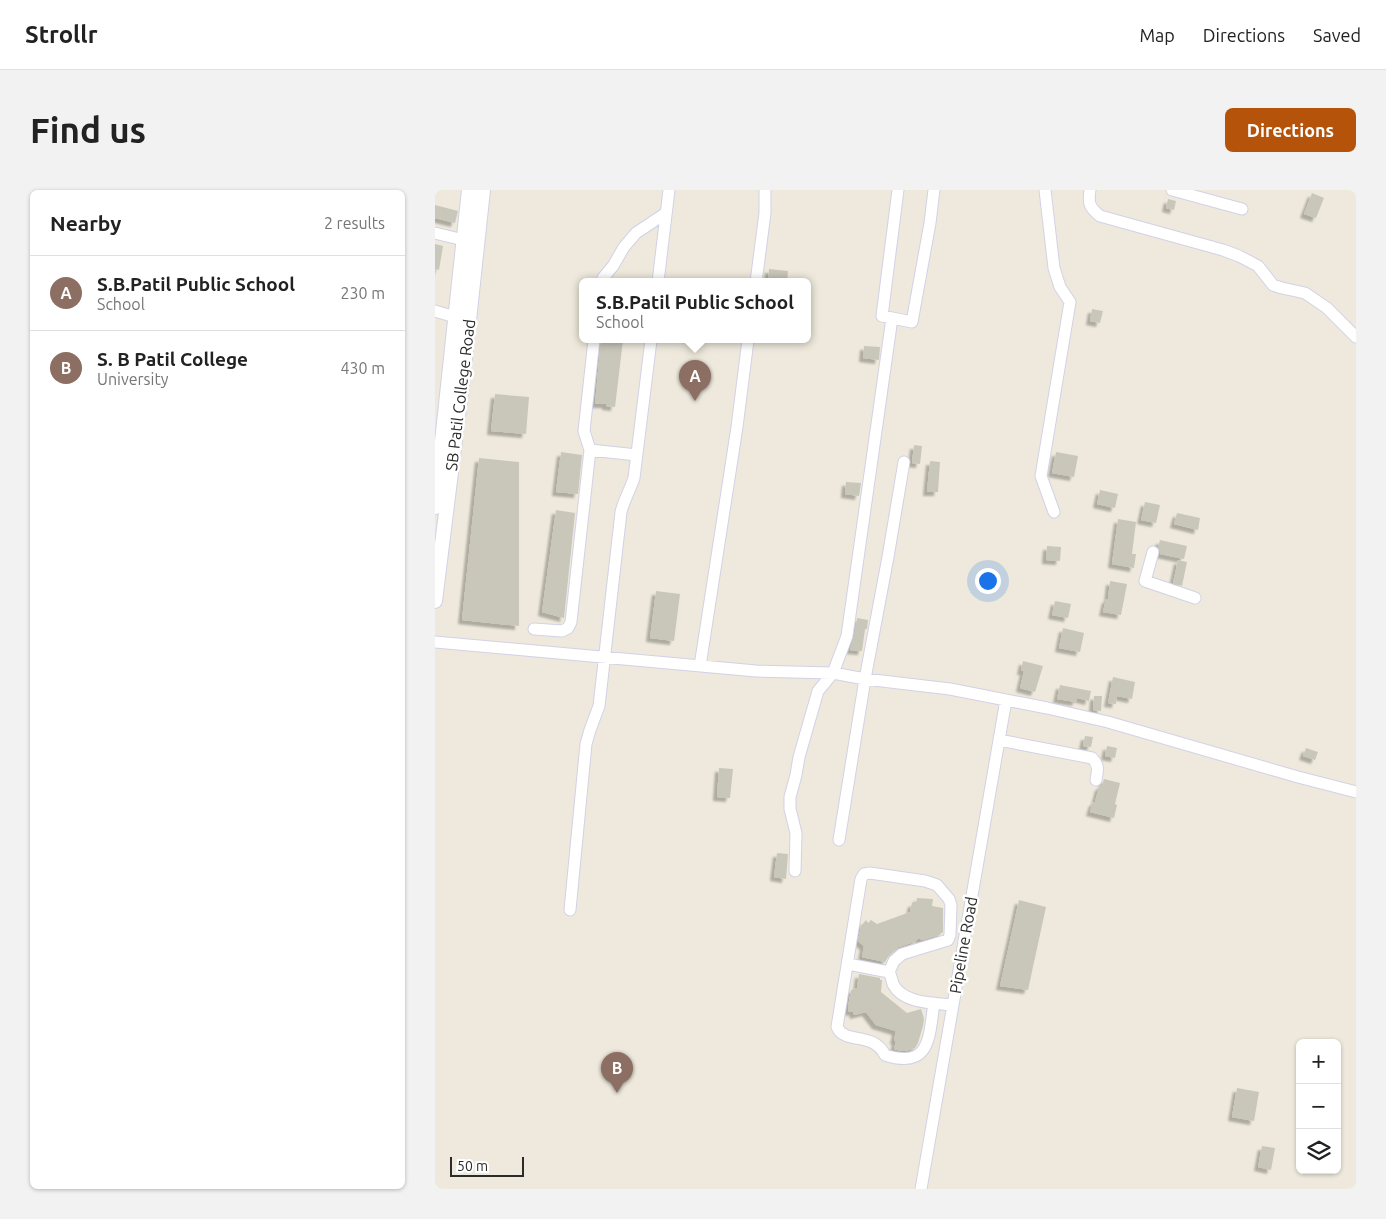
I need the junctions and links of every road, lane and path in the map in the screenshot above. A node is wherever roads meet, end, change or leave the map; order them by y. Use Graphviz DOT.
graph roads {
  1 [pos="472,190"];
  2 [pos="669,190"];
  3 [pos="765,190"];
  4 [pos="898,190"];
  5 [pos="934,190"];
  6 [pos="1045,190"];
  7 [pos="1090,190"];
  8 [pos="1173,190"];
  9 [pos="1242,209"];
  10 [pos="666,213"];
  11 [pos="435,233"];
  12 [pos="471,242"];
  13 [pos="603,278"];
  14 [pos="658,278"];
  15 [pos="757,278"];
  16 [pos="435,312"];
  17 [pos="455,317"];
  18 [pos="892,318"];
  19 [pos="1356,337"];
  20 [pos="594,343"];
  21 [pos="651,343"];
  22 [pos="748,343"];
  23 [pos="589,450"];
  24 [pos="637,455"];
  25 [pos="904,462"];
  26 [pos="435,507"];
  27 [pos="1054,512"];
  28 [pos="1153,552"];
  29 [pos="1195,598"];
  30 [pos="435,601"];
  31 [pos="534,629"];
  32 [pos="435,642"];
  33 [pos="605,658"];
  34 [pos="700,666"];
  35 [pos="833,673"];
  36 [pos="865,679"];
  37 [pos="1006,700"];
  38 [pos="999,740"];
  39 [pos="1096,780"];
  40 [pos="1356,792"];
  41 [pos="839,840"];
  42 [pos="795,871"];
  43 [pos="570,910"];
  44 [pos="848,964"];
  45 [pos="889,972"];
  46 [pos="934,1003"];
  47 [pos="953,1005"];
  48 [pos="921,1189"];
  1 -- 12 [label="street, SB Patil College Road"];
  2 -- 10 [label="street"];
  3 -- 15 [label="street"];
  4 -- 18 [label="street"];
  5 -- 18 [label="street"];
  6 -- 27 [label="street"];
  7 -- 19 [label="street"];
  8 -- 9 [label="street"];
  10 -- 13 [label="street"];
  10 -- 14 [label="street"];
  11 -- 12 [label="street"];
  12 -- 17 [label="street, SB Patil College Road"];
  12 -- 30 [label="street, SB Patil College Road"];
  16 -- 17 [label="street"];
  17 -- 26 [label="street, SB Patil College Road"];
  18 -- 35 [label="street"];
  20 -- 23 [label="street"];
  21 -- 24 [label="street"];
  22 -- 34 [label="street"];
  23 -- 24 [label="street"];
  23 -- 31 [label="street"];
  24 -- 33 [label="street"];
  25 -- 36 [label="street"];
  28 -- 29 [label="street"];
  32 -- 33 [label="street"];
  33 -- 34 [label="street"];
  33 -- 43 [label="street"];
  34 -- 35 [label="street"];
  35 -- 36 [label="street"];
  35 -- 42 [label="street"];
  36 -- 37 [label="street"];
  36 -- 41 [label="street"];
  37 -- 38 [label="street, Pipeline Road"];
  37 -- 40 [label="street"];
  38 -- 39 [label="street"];
  38 -- 47 [label="street, Pipeline Road"];
  44 -- 45 [label="street"];
  44 -- 45 [label="street"];
  44 -- 46 [label="street"];
  45 -- 46 [label="street"];
  46 -- 47 [label="street"];
  47 -- 48 [label="street, Pipeline Road"];
}
